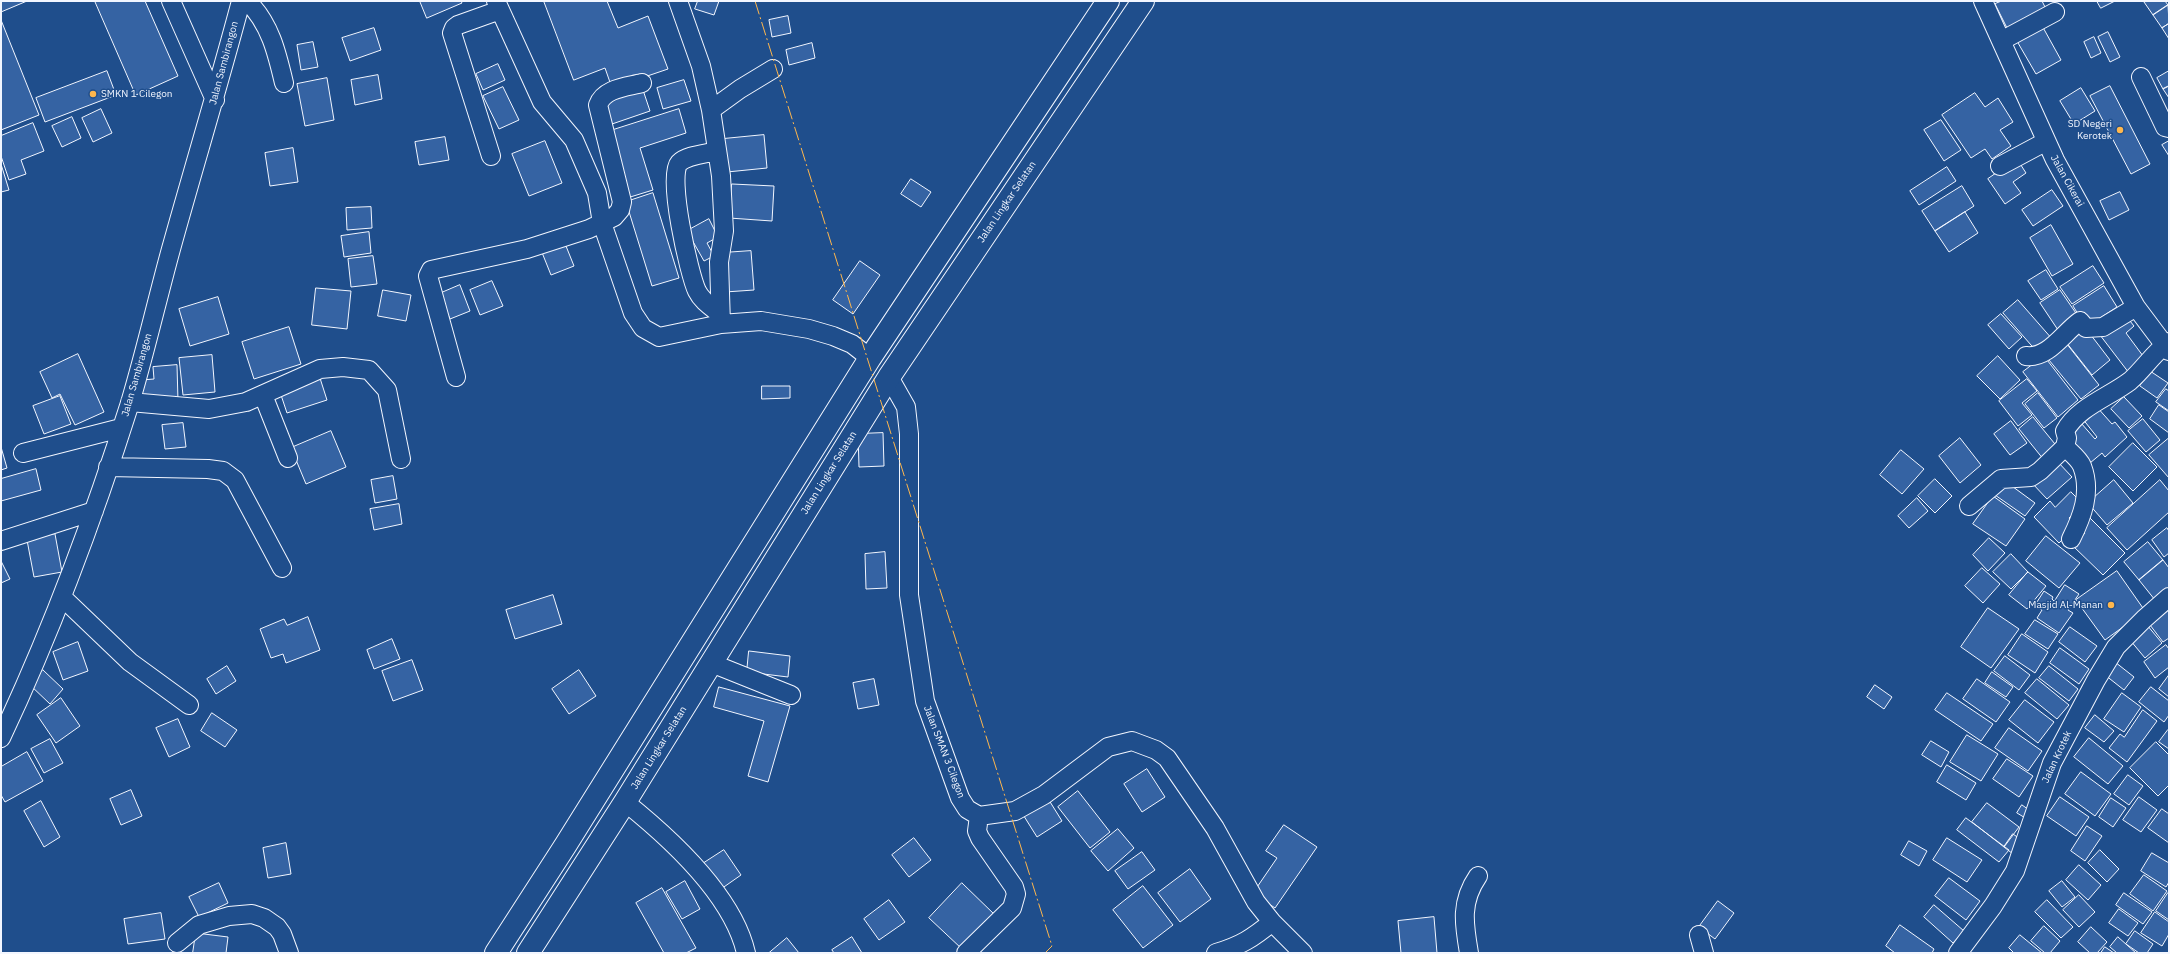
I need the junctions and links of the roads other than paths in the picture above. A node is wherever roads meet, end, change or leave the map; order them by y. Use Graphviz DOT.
graph roads {
  1 [pos="172,1"];
  2 [pos="241,1"];
  3 [pos="247,1"];
  4 [pos="678,1"];
  5 [pos="1108,1"];
  6 [pos="1143,1"];
  7 [pos="1983,1"];
  8 [pos="498,6"];
  9 [pos="2055,12"];
  10 [pos="2001,41"];
  11 [pos="772,69"];
  12 [pos="2141,77"];
  13 [pos="284,83"];
  14 [pos="642,83"];
  15 [pos="215,100"];
  16 [pos="711,110"];
  17 [pos="2169,128"];
  18 [pos="2045,142"];
  19 [pos="717,151"];
  20 [pos="491,156"];
  21 [pos="2000,166"];
  22 [pos="602,223"];
  23 [pos="2136,307"];
  24 [pos="720,318"];
  25 [pos="2167,346"];
  26 [pos="2026,356"];
  27 [pos="870,358"];
  28 [pos="456,377"];
  29 [pos="889,377"];
  30 [pos="263,395"];
  31 [pos="130,402"];
  32 [pos="121,428"];
  33 [pos="2066,447"];
  34 [pos="23,453"];
  35 [pos="288,458"];
  36 [pos="401,459"];
  37 [pos="108,467"];
  38 [pos="1969,506"];
  39 [pos="94,511"];
  40 [pos="2071,539"];
  41 [pos="1,541"];
  42 [pos="282,568"];
  43 [pos="62,597"];
  44 [pos="2169,597"];
  45 [pos="711,663"];
  46 [pos="791,695"];
  47 [pos="189,705"];
  48 [pos="1,738"];
  49 [pos="625,802"];
  50 [pos="979,816"];
  51 [pos="1478,876"];
  52 [pos="1272,922"];
  53 [pos="1699,935"];
  54 [pos="177,943"];
  55 [pos="289,953"];
  56 [pos="496,953"];
  57 [pos="528,953"];
  58 [pos="746,953"];
  59 [pos="966,953"];
  60 [pos="1216,953"];
  61 [pos="1303,953"];
  62 [pos="1469,953"];
  63 [pos="1704,953"];
  64 [pos="1958,953"];
  1 -- 15 [label="street"];
  2 -- 15 [label="street, Jalan Sambirangon"];
  3 -- 13 [label="street"];
  4 -- 16 [label="street"];
  5 -- 27 [label="highway"];
  6 -- 29 [label="highway, Jalan Lingkar Selatan"];
  7 -- 10 [label="street, Jalan Cikerai"];
  8 -- 20 [label="street"];
  8 -- 22 [label="street"];
  9 -- 10 [label="street"];
  10 -- 18 [label="street, Jalan Cikerai"];
  11 -- 16 [label="street"];
  12 -- 17 [label="street"];
  14 -- 22 [label="street"];
  15 -- 31 [label="street, Jalan Sambirangon"];
  16 -- 19 [label="street"];
  18 -- 21 [label="street"];
  18 -- 23 [label="street, Jalan Cikerai"];
  19 -- 24 [label="street"];
  19 -- 24 [label="street"];
  22 -- 24 [label="street"];
  22 -- 28 [label="street"];
  23 -- 25 [label="street, Jalan Cikerai"];
  23 -- 26 [label="street"];
  24 -- 27 [label="street"];
  25 -- 33 [label="street"];
  27 -- 29 [label="highway"];
  27 -- 56 [label="highway"];
  29 -- 45 [label="highway, Jalan Lingkar Selatan"];
  29 -- 50 [label="street, Jalan SMAN 3 Cilegon"];
  30 -- 31 [label="street"];
  30 -- 35 [label="street"];
  30 -- 36 [label="street"];
  31 -- 32 [label="street, Jalan Sambirangon"];
  32 -- 34 [label="street"];
  32 -- 37 [label="street, Jalan Sambirangon"];
  33 -- 38 [label="street"];
  33 -- 40 [label="street"];
  37 -- 39 [label="street, Jalan Sambirangon"];
  37 -- 42 [label="street"];
  39 -- 41 [label="street"];
  39 -- 43 [label="street, Jalan Sambirangon"];
  43 -- 47 [label="street"];
  43 -- 48 [label="street, Jalan Sambirangon"];
  44 -- 64 [label="street, Jalan Krotek"];
  45 -- 46 [label="street"];
  45 -- 49 [label="highway, Jalan Lingkar Selatan"];
  49 -- 57 [label="highway, Jalan Lingkar Selatan"];
  49 -- 58 [label="street"];
  50 -- 52 [label="street"];
  50 -- 59 [label="street"];
  51 -- 62 [label="street"];
  52 -- 60 [label="street"];
  52 -- 61 [label="street"];
  53 -- 63 [label="street"];
  54 -- 55 [label="street"];
}
